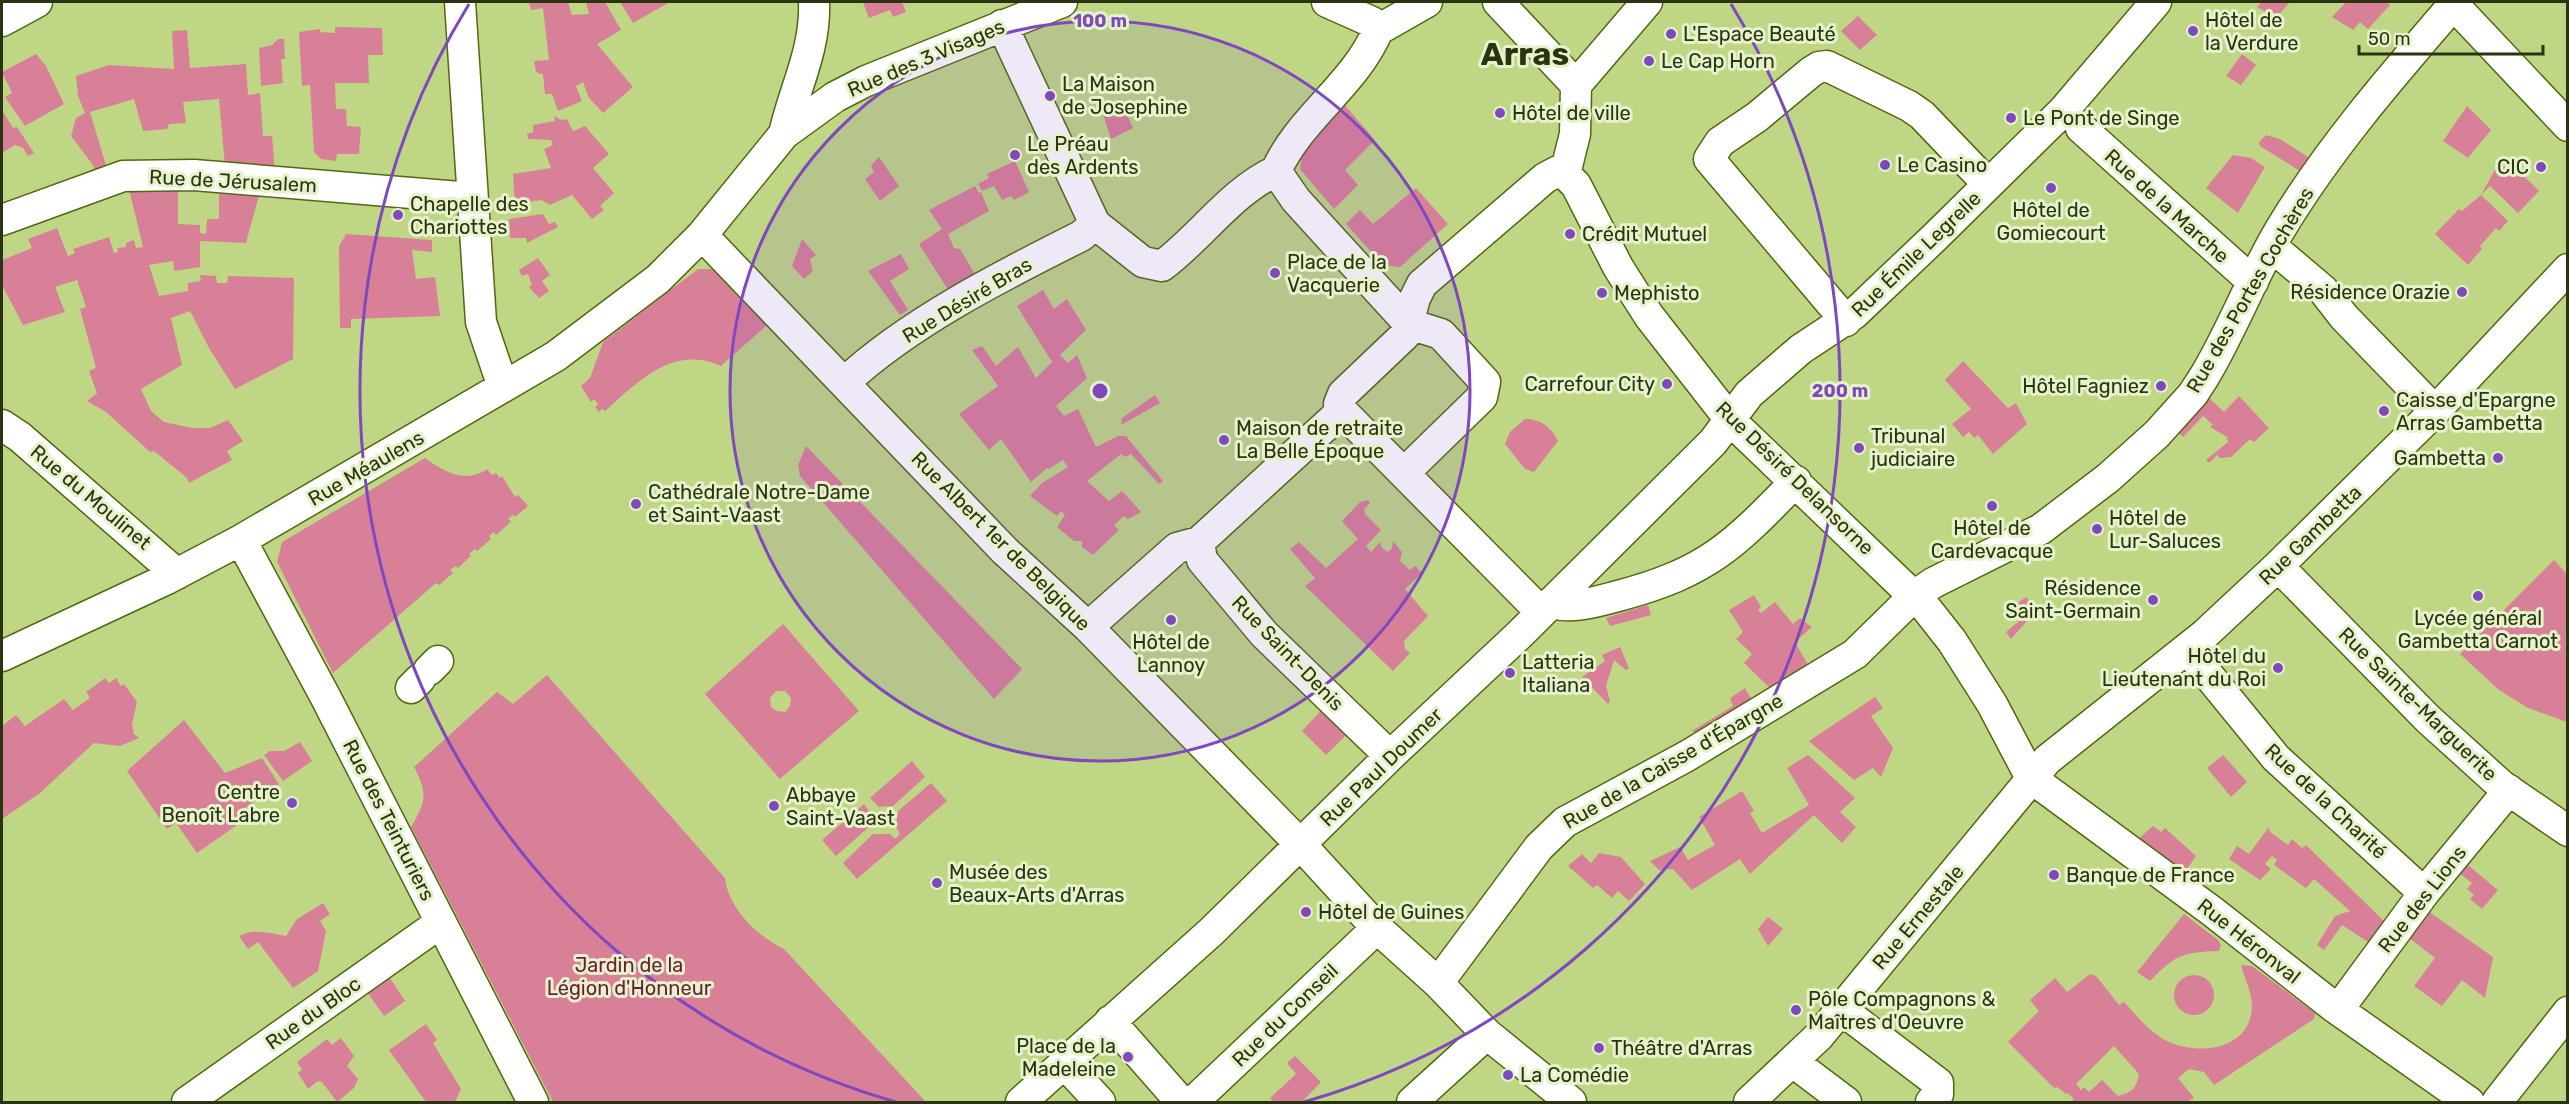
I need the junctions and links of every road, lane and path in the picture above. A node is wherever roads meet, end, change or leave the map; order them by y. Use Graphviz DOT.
graph roads {
  1 [pos="37,2"];
  2 [pos="460,2"];
  3 [pos="814,2"];
  4 [pos="1062,2"];
  5 [pos="1327,2"];
  6 [pos="1427,2"];
  7 [pos="1498,2"];
  8 [pos="1647,2"];
  9 [pos="2452,3"];
  10 [pos="2142,7"];
  11 [pos="2,21"];
  12 [pos="1002,25"];
  13 [pos="1378,30"];
  14 [pos="807,65"];
  15 [pos="1576,85"];
  16 [pos="835,97"];
  17 [pos="2568,126"];
  18 [pos="2081,129"];
  19 [pos="783,134"];
  20 [pos="1276,171"];
  21 [pos="1565,174"];
  22 [pos="1988,184"];
  23 [pos="472,198"];
  24 [pos="2,220"];
  25 [pos="1095,224"];
  26 [pos="702,235"];
  27 [pos="2271,246"];
  28 [pos="2568,269"];
  29 [pos="2253,282"];
  30 [pos="1846,321"];
  31 [pos="1409,324"];
  32 [pos="844,383"];
  33 [pos="503,387"];
  34 [pos="1341,411"];
  35 [pos="2435,411"];
  36 [pos="1731,420"];
  37 [pos="2,424"];
  38 [pos="1405,472"];
  39 [pos="1796,481"];
  40 [pos="241,540"];
  41 [pos="1199,542"];
  42 [pos="2278,566"];
  43 [pos="177,574"];
  44 [pos="1914,596"];
  45 [pos="1546,608"];
  46 [pos="1089,627"];
  47 [pos="2187,649"];
  48 [pos="2,656"];
  49 [pos="1390,756"];
  50 [pos="2031,778"];
  51 [pos="2509,790"];
  52 [pos="2568,831"];
  53 [pos="1300,845"];
  54 [pos="2424,893"];
  55 [pos="440,923"];
  56 [pos="1377,928"];
  57 [pos="1438,983"];
  58 [pos="1842,1010"];
  59 [pos="2338,1010"];
  60 [pos="2568,1012"];
  61 [pos="1110,1021"];
  62 [pos="1487,1034"];
  63 [pos="1793,1062"];
  64 [pos="1064,1063"];
  65 [pos="1563,1100"];
  66 [pos="187,1102"];
  67 [pos="533,1102"];
  68 [pos="1020,1102"];
  69 [pos="1100,1102"];
  70 [pos="1181,1102"];
  71 [pos="1193,1102"];
  72 [pos="1412,1102"];
  73 [pos="1749,1102"];
  74 [pos="1846,1102"];
  75 [pos="1931,1102"];
  76 [pos="2469,1102"];
  77 [pos="2496,1102"];
  1 -- 11 [label="street"];
  2 -- 23 [label="street"];
  3 -- 14 [label="street"];
  4 -- 12 [label="street, Rue des 3 Visages"];
  5 -- 13 [label="street"];
  6 -- 13 [label="street"];
  7 -- 15 [label="street"];
  8 -- 15 [label="street"];
  9 -- 17 [label="street"];
  9 -- 27 [label="street, Rue des Portes Cochères"];
  10 -- 22 [label="street, Rue Émile Legrelle"];
  12 -- 16 [label="street, Rue des 3 Visages"];
  12 -- 25 [label="street"];
  13 -- 20 [label="street"];
  14 -- 16 [label="street"];
  14 -- 19 [label="street"];
  15 -- 21 [label="street"];
  16 -- 19 [label="street, Rue des 3 Visages"];
  18 -- 29 [label="street, Rue de la Marche"];
  19 -- 26 [label="street, Rue des 3 Visages"];
  20 -- 25 [label="street"];
  20 -- 31 [label="street"];
  21 -- 31 [label="street"];
  21 -- 36 [label="street, Rue Désiré Delansorne"];
  22 -- 30 [label="street, Rue Émile Legrelle"];
  22 -- 30 [label="street"];
  23 -- 24 [label="street, Rue de Jérusalem"];
  23 -- 33 [label="street"];
  25 -- 32 [label="street, Rue Désiré Bras"];
  26 -- 32 [label="street, Rue Albert 1er de Belgique"];
  26 -- 33 [label="street, Rue Méaulens"];
  27 -- 29 [label="street, Rue des Portes Cochères"];
  27 -- 35 [label="street"];
  28 -- 35 [label="street, Rue Gambetta"];
  29 -- 44 [label="street, Rue des Portes Cochères"];
  30 -- 36 [label="street, Rue Émile Legrelle"];
  31 -- 34 [label="street"];
  31 -- 38 [label="street"];
  32 -- 46 [label="street, Rue Albert 1er de Belgique"];
  33 -- 40 [label="street, Rue Méaulens"];
  34 -- 38 [label="street"];
  34 -- 41 [label="street"];
  35 -- 42 [label="street, Rue Gambetta"];
  36 -- 39 [label="street, Rue Désiré Delansorne"];
  36 -- 45 [label="street, Rue Paul Doumer"];
  37 -- 43 [label="street, Rue du Moulinet"];
  38 -- 45 [label="street"];
  39 -- 44 [label="street, Rue Désiré Delansorne"];
  39 -- 45 [label="street"];
  40 -- 43 [label="street, Rue Méaulens"];
  40 -- 55 [label="street, Rue des Teinturiers"];
  41 -- 46 [label="street"];
  41 -- 49 [label="street, Rue Saint-Denis"];
  42 -- 47 [label="street, Rue Gambetta"];
  42 -- 51 [label="street, Rue Sainte-Marguerite"];
  43 -- 48 [label="street, Rue Méaulens"];
  44 -- 50 [label="street, Rue Désiré Delansorne"];
  44 -- 57 [label="street, Rue de la Caisse d'Épargne"];
  45 -- 49 [label="street, Rue Paul Doumer"];
  46 -- 53 [label="street, Rue Albert 1er de Belgique"];
  47 -- 50 [label="street, Rue Gambetta"];
  47 -- 54 [label="street, Rue de la Charité"];
  49 -- 53 [label="street, Rue Paul Doumer"];
  50 -- 58 [label="street, Rue Ernestale"];
  50 -- 59 [label="street, Rue Héronval"];
  51 -- 52 [label="street, Rue Sainte-Marguerite"];
  51 -- 54 [label="street, Rue des Lions"];
  53 -- 56 [label="street, Rue Albert 1er de Belgique"];
  53 -- 61 [label="street, Rue Paul Doumer"];
  54 -- 59 [label="street, Rue des Lions"];
  55 -- 66 [label="street, Rue du Bloc"];
  55 -- 67 [label="street, Rue des Teinturiers"];
  56 -- 57 [label="street, Rue Albert 1er de Belgique"];
  56 -- 71 [label="street, Rue du Conseil"];
  57 -- 62 [label="street, Rue Albert 1er de Belgique"];
  58 -- 63 [label="street, Rue Ernestale"];
  58 -- 75 [label="street"];
  59 -- 76 [label="street, Rue Héronval"];
  60 -- 77 [label="street"];
  61 -- 64 [label="street, Rue Paul Doumer"];
  61 -- 70 [label="street"];
  62 -- 65 [label="street, Rue Albert 1er de Belgique"];
  62 -- 72 [label="street"];
  63 -- 73 [label="street, Rue Ernestale"];
  63 -- 74 [label="street"];
  64 -- 68 [label="street, Rue Paul Doumer"];
  64 -- 69 [label="street"];
}
